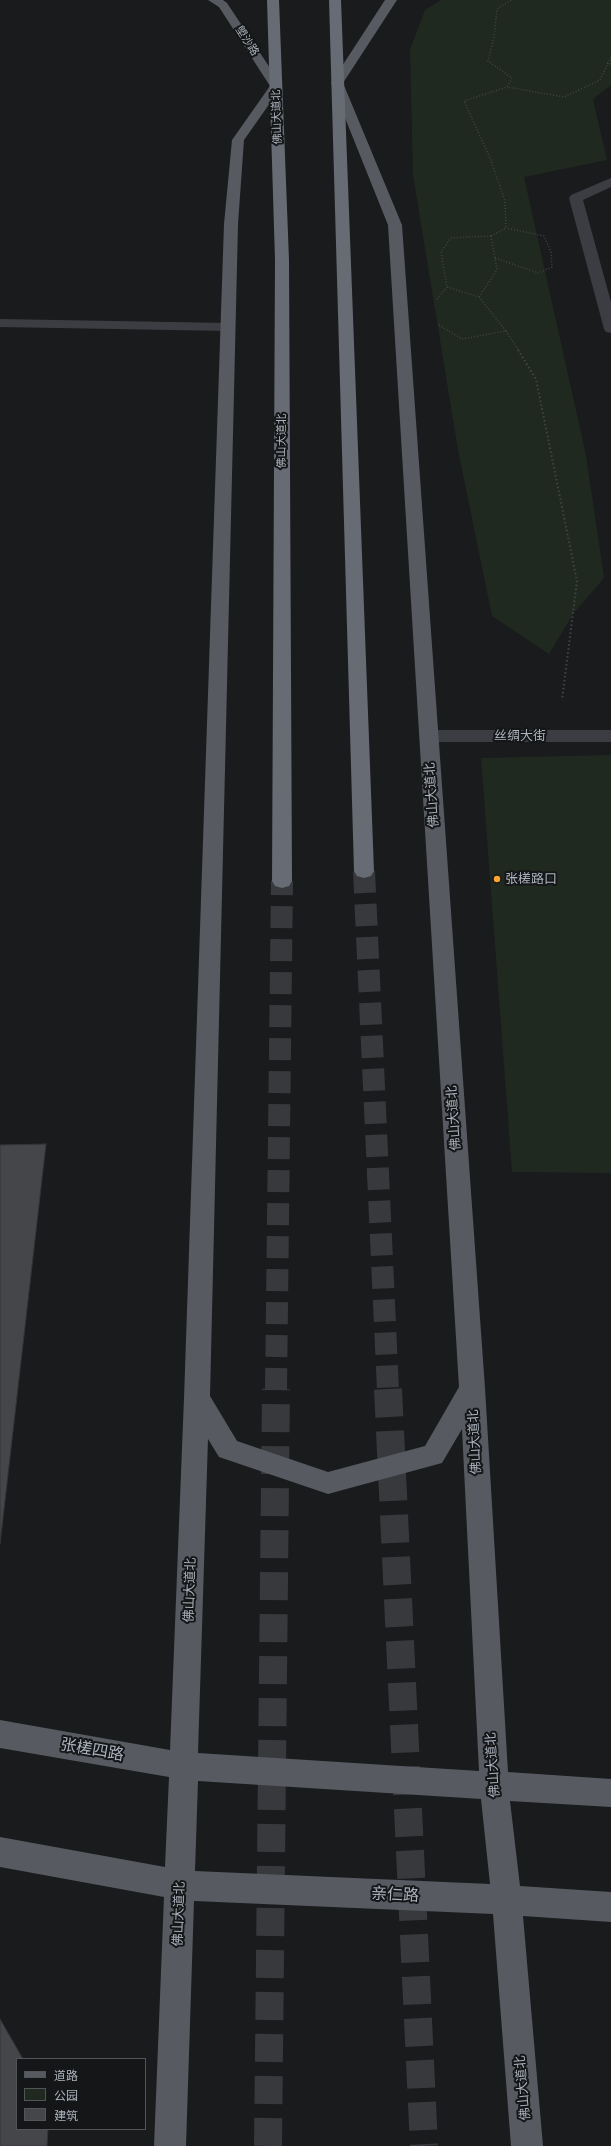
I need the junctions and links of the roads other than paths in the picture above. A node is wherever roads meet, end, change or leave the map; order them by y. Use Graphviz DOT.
graph roads {
  1 [pos="214,0"];
  2 [pos="272,0"];
  3 [pos="335,0"];
  4 [pos="391,0"];
  5 [pos="337,83"];
  6 [pos="276,86"];
  7 [pos="611,182"];
  8 [pos="605,282"];
  9 [pos="0,323"];
  10 [pos="228,327"];
  11 [pos="611,330"];
  12 [pos="428,736"];
  13 [pos="611,736"];
  14 [pos="364,871"];
  15 [pos="282,881"];
  16 [pos="472,1388"];
  17 [pos="197,1398"];
  18 [pos="0,1734"];
  19 [pos="185,1766"];
  20 [pos="494,1784"];
  21 [pos="607,1791"];
  22 [pos="0,1852"];
  23 [pos="180,1885"];
  24 [pos="507,1900"];
  25 [pos="611,1907"];
  26 [pos="170,2146"];
  27 [pos="528,2146"];
  1 -- 6 [label="main road, 塱沙路"];
  2 -- 6 [label="highway, 佛山大道北"];
  3 -- 5 [label="highway"];
  4 -- 5 [label="main road"];
  5 -- 12 [label="main road, 佛山大道北"];
  5 -- 14 [label="highway"];
  6 -- 10 [label="main road, 佛山大道北"];
  6 -- 15 [label="highway, 佛山大道北"];
  7 -- 8 [label="street"];
  8 -- 11 [label="street"];
  9 -- 10 [label="street"];
  10 -- 17 [label="main road, 佛山大道北"];
  12 -- 13 [label="street, 丝绸大街"];
  12 -- 16 [label="main road, 佛山大道北"];
  16 -- 17 [label="main road"];
  16 -- 20 [label="main road, 佛山大道北"];
  17 -- 19 [label="main road, 佛山大道北"];
  18 -- 19 [label="main road, 张槎四路"];
  19 -- 20 [label="main road"];
  19 -- 23 [label="main road, 佛山大道北"];
  20 -- 21 [label="main road"];
  20 -- 24 [label="main road, 佛山大道北"];
  22 -- 23 [label="main road"];
  23 -- 24 [label="main road, 亲仁路"];
  23 -- 26 [label="main road, 佛山大道北"];
  24 -- 25 [label="main road, 亲仁路"];
  24 -- 27 [label="main road, 佛山大道北"];
}
